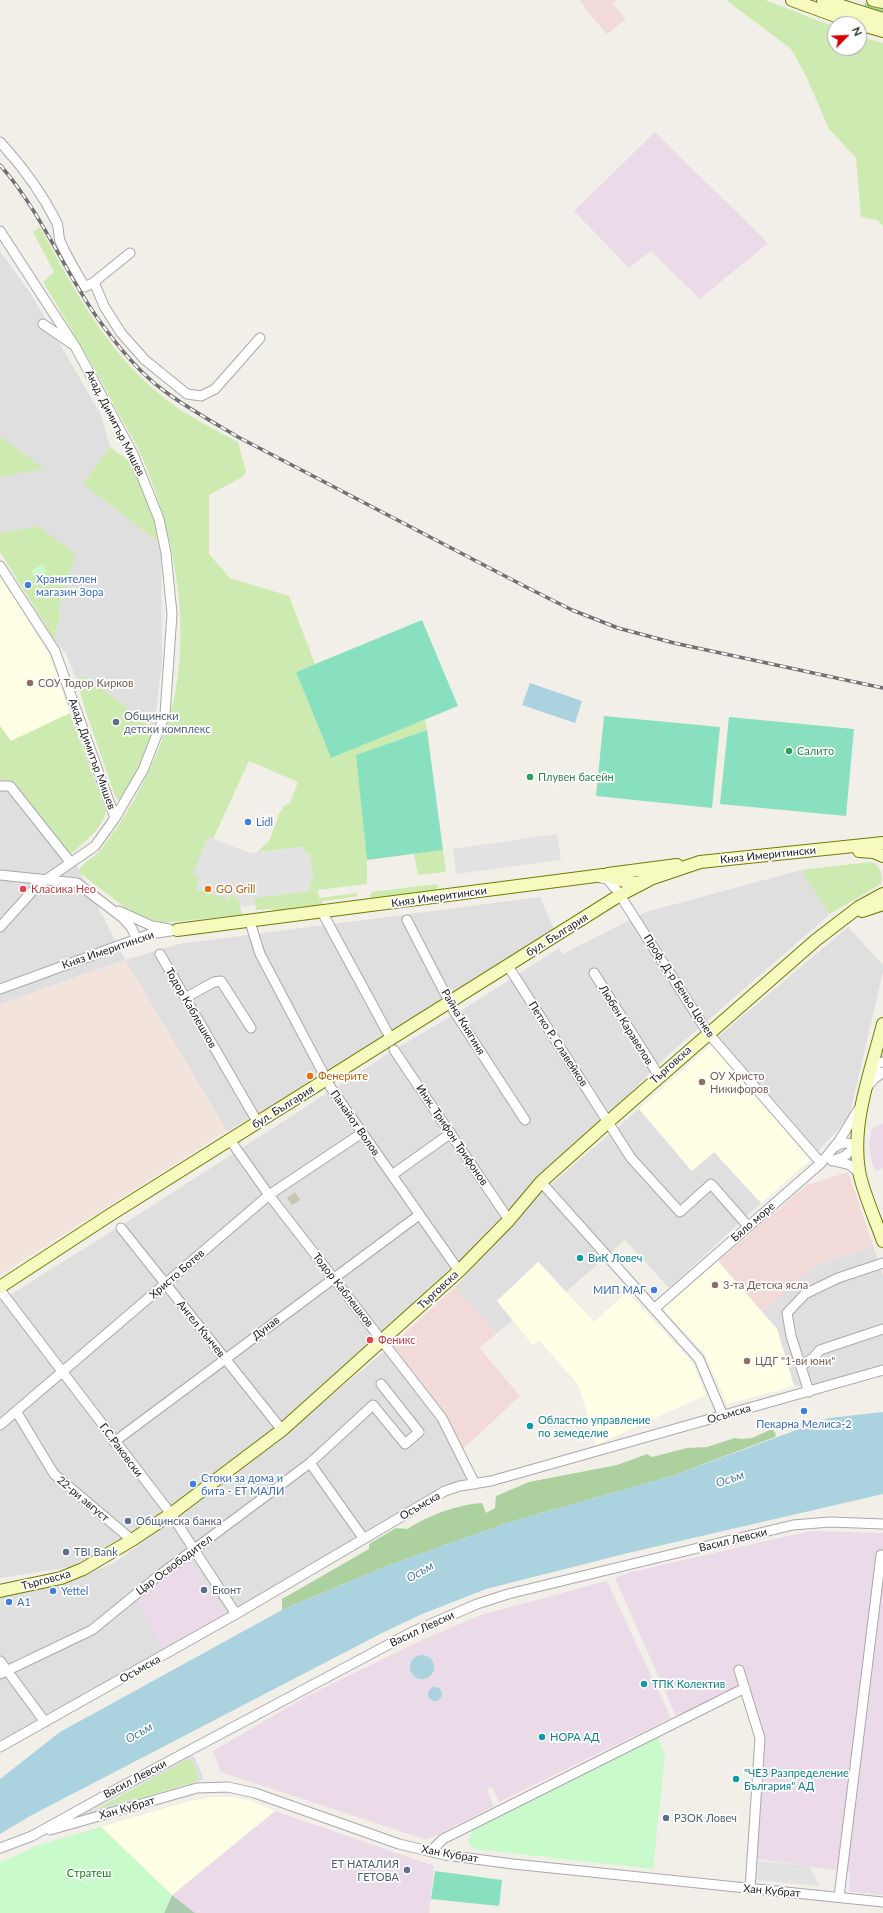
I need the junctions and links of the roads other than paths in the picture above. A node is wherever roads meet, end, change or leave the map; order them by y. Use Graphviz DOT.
graph roads {
  1 [pos="792,0"];
  2 [pos="823,0"];
  3 [pos="873,0"];
  4 [pos="883,2"];
  5 [pos="836,16"];
  6 [pos="883,19"];
  7 [pos="867,27"];
  8 [pos="883,31"];
  9 [pos="0,142"];
  10 [pos="0,231"];
  11 [pos="130,253"];
  12 [pos="94,282"];
  13 [pos="43,324"];
  14 [pos="260,338"];
  15 [pos="76,348"];
  16 [pos="0,566"];
  17 [pos="0,786"];
  18 [pos="115,818"];
  19 [pos="883,843"];
  20 [pos="822,850"];
  21 [pos="883,856"];
  22 [pos="700,862"];
  23 [pos="71,863"];
  24 [pos="61,869"];
  25 [pos="0,875"];
  26 [pos="604,875"];
  27 [pos="588,877"];
  28 [pos="44,880"];
  29 [pos="649,880"];
  30 [pos="77,883"];
  31 [pos="883,894"];
  32 [pos="620,895"];
  33 [pos="883,904"];
  34 [pos="114,909"];
  35 [pos="883,910"];
  36 [pos="864,911"];
  37 [pos="322,912"];
  38 [pos="407,920"];
  39 [pos="250,922"];
  40 [pos="834,924"];
  41 [pos="0,927"];
  42 [pos="177,930"];
  43 [pos="136,939"];
  44 [pos="160,954"];
  45 [pos="508,966"];
  46 [pos="594,973"];
  47 [pos="0,989"];
  48 [pos="185,998"];
  49 [pos="450,1002"];
  50 [pos="883,1024"];
  51 [pos="251,1028"];
  52 [pos="708,1033"];
  53 [pos="880,1038"];
  54 [pos="393,1044"];
  55 [pos="883,1050"];
  56 [pos="880,1067"];
  57 [pos="659,1076"];
  58 [pos="326,1080"];
  59 [pos="863,1101"];
  60 [pos="525,1120"];
  61 [pos="608,1122"];
  62 [pos="258,1123"];
  63 [pos="362,1133"];
  64 [pos="451,1133"];
  65 [pos="230,1140"];
  66 [pos="856,1146"];
  67 [pos="834,1148"];
  68 [pos="832,1161"];
  69 [pos="821,1163"];
  70 [pos="860,1173"];
  71 [pos="392,1175"];
  72 [pos="541,1182"];
  73 [pos="269,1195"];
  74 [pos="419,1215"];
  75 [pos="509,1220"];
  76 [pos="748,1226"];
  77 [pos="120,1228"];
  78 [pos="883,1240"];
  79 [pos="883,1263"];
  80 [pos="459,1271"];
  81 [pos="333,1278"];
  82 [pos="165,1284"];
  83 [pos="0,1287"];
  84 [pos="0,1290"];
  85 [pos="654,1309"];
  86 [pos="883,1329"];
  87 [pos="382,1341"];
  88 [pos="225,1358"];
  89 [pos="801,1366"];
  90 [pos="883,1370"];
  91 [pos="63,1373"];
  92 [pos="381,1384"];
  93 [pos="809,1392"];
  94 [pos="16,1411"];
  95 [pos="723,1416"];
  96 [pos="0,1425"];
  97 [pos="282,1430"];
  98 [pos="114,1442"];
  99 [pos="310,1463"];
  100 [pos="475,1484"];
  101 [pos="171,1514"];
  102 [pos="883,1524"];
  103 [pos="364,1539"];
  104 [pos="132,1540"];
  105 [pos="194,1550"];
  106 [pos="881,1555"];
  107 [pos="0,1591"];
  108 [pos="236,1614"];
  109 [pos="0,1660"];
  110 [pos="739,1670"];
  111 [pos="4,1672"];
  112 [pos="745,1688"];
  113 [pos="46,1722"];
  114 [pos="0,1748"];
  115 [pos="32,1836"];
  116 [pos="0,1848"];
  117 [pos="431,1851"];
  118 [pos="750,1889"];
  119 [pos="839,1897"];
  120 [pos="883,1902"];
  1 -- 5 [label="street"];
  2 -- 6 [label="street"];
  3 -- 4 [label="street"];
  7 -- 8 [label="street"];
  9 -- 12 [label="street"];
  10 -- 15 [label="street, Акад. Димитър Мишев"];
  11 -- 12 [label="street"];
  12 -- 14 [label="street"];
  13 -- 15 [label="street"];
  15 -- 18 [label="street, Акад. Димитър Мишев"];
  16 -- 18 [label="street, Акад. Димитър Мишев"];
  17 -- 23 [label="street"];
  18 -- 23 [label="street, Акад. Димитър Мишев"];
  19 -- 20 [label="street, Княз Имеритински"];
  20 -- 21 [label="street"];
  20 -- 22 [label="street, Княз Имеритински"];
  22 -- 26 [label="street"];
  22 -- 29 [label="street, Княз Имеритински"];
  23 -- 24 [label="street, Акад. Димитър Мишев"];
  24 -- 28 [label="street, Акад. Димитър Мишев"];
  24 -- 30 [label="street"];
  25 -- 28 [label="street"];
  26 -- 27 [label="street, Княз Имеритински"];
  26 -- 29 [label="street, Княз Имеритински"];
  27 -- 32 [label="street, Проф. Д-р Беньо Цонев"];
  27 -- 37 [label="street, Княз Имеритински"];
  28 -- 30 [label="street"];
  28 -- 41 [label="street, Акад. Димитър Мишев"];
  29 -- 32 [label="street, бул. България"];
  30 -- 34 [label="street"];
  31 -- 40 [label="street"];
  32 -- 45 [label="street, бул. България"];
  32 -- 52 [label="street, Проф. Д-р Беньо Цонев"];
  33 -- 36 [label="street"];
  34 -- 42 [label="street"];
  34 -- 43 [label="street"];
  35 -- 36 [label="street"];
  36 -- 40 [label="street"];
  37 -- 39 [label="street, Княз Имеритински"];
  37 -- 54 [label="street, Инж. Трифон Трифонов"];
  38 -- 49 [label="street, Райна Княгиня"];
  39 -- 42 [label="street, Княз Имеритински"];
  39 -- 58 [label="street, Панайот Волов"];
  40 -- 52 [label="street, Търговска"];
  42 -- 43 [label="street, Княз Имеритински"];
  43 -- 47 [label="street, Княз Имеритински"];
  44 -- 48 [label="street, Тодор Каблешков"];
  45 -- 49 [label="street, бул. България"];
  45 -- 61 [label="street, Петко Р. Славейков"];
  46 -- 57 [label="street, Любен Каравелов"];
  48 -- 51 [label="street"];
  48 -- 62 [label="street, Тодор Каблешков"];
  49 -- 54 [label="street, бул. България"];
  49 -- 60 [label="street, Райна Княгиня"];
  50 -- 53 [label="street"];
  52 -- 57 [label="street, Търговска"];
  52 -- 69 [label="street, Проф. Д-р Беньо Цонев"];
  53 -- 55 [label="street"];
  53 -- 56 [label="street"];
  54 -- 58 [label="street, бул. България"];
  54 -- 64 [label="street, Инж. Трифон Трифонов"];
  56 -- 59 [label="street"];
  57 -- 61 [label="street, Търговска"];
  58 -- 62 [label="street, бул. България"];
  58 -- 63 [label="street, Панайот Волов"];
  59 -- 66 [label="street"];
  59 -- 67 [label="street, Бяло море"];
  61 -- 72 [label="street, Търговска"];
  61 -- 76 [label="street, Петко Р. Славейков"];
  62 -- 65 [label="street, бул. България"];
  63 -- 71 [label="street, Панайот Волов"];
  63 -- 73 [label="street, Христо Ботев"];
  64 -- 71 [label="street"];
  64 -- 75 [label="street, Инж. Трифон Трифонов"];
  65 -- 73 [label="street, Тодор Каблешков"];
  65 -- 83 [label="street, бул. България"];
  66 -- 67 [label="street"];
  66 -- 68 [label="street"];
  66 -- 70 [label="street"];
  67 -- 69 [label="street, Бяло море"];
  68 -- 69 [label="street"];
  68 -- 70 [label="street"];
  69 -- 76 [label="street, Бяло море"];
  70 -- 78 [label="street"];
  71 -- 74 [label="street, Панайот Волов"];
  72 -- 75 [label="street, Търговска"];
  72 -- 85 [label="street"];
  73 -- 81 [label="street, Тодор Каблешков"];
  73 -- 82 [label="street, Христо Ботев"];
  74 -- 80 [label="street, Панайот Волов"];
  74 -- 81 [label="street, Дунав"];
  75 -- 80 [label="street, Търговска"];
  76 -- 85 [label="street, Бяло море"];
  77 -- 82 [label="street, Ангел Кънчев"];
  79 -- 89 [label="street"];
  80 -- 87 [label="street, Търговска"];
  81 -- 87 [label="street, Тодор Каблешков"];
  81 -- 88 [label="street, Дунав"];
  82 -- 88 [label="street, Ангел Кънчев"];
  82 -- 91 [label="street, Христо Ботев"];
  84 -- 91 [label="street, Г.С.Раковски"];
  85 -- 95 [label="street"];
  86 -- 89 [label="street"];
  87 -- 97 [label="street, Търговска"];
  87 -- 100 [label="street, Тодор Каблешков"];
  88 -- 97 [label="street, Ангел Кънчев"];
  88 -- 98 [label="street, Дунав"];
  89 -- 93 [label="street"];
  90 -- 93 [label="street, Осъмска"];
  91 -- 94 [label="street, Христо Ботев"];
  91 -- 98 [label="street, Г.С.Раковски"];
  92 -- 99 [label="street, Цар Освободител"];
  93 -- 95 [label="street, Осъмска"];
  94 -- 96 [label="street, Христо Ботев"];
  94 -- 104 [label="street, 22-ри август"];
  95 -- 100 [label="street, Осъмска"];
  97 -- 101 [label="street, Търговска"];
  98 -- 101 [label="street, Г.С.Раковски"];
  99 -- 103 [label="street"];
  99 -- 105 [label="street, Цар Освободител"];
  100 -- 103 [label="street, Осъмска"];
  101 -- 104 [label="street, Търговска"];
  101 -- 105 [label="street, Г.С.Раковски"];
  102 -- 115 [label="street, Васил Левски"];
  103 -- 108 [label="street, Осъмска"];
  104 -- 107 [label="street, Търговска"];
  105 -- 108 [label="street, Г.С.Раковски"];
  105 -- 111 [label="street, Цар Освободител"];
  106 -- 119 [label="street"];
  108 -- 113 [label="street, Осъмска"];
  109 -- 111 [label="street"];
  110 -- 112 [label="street"];
  111 -- 113 [label="street"];
  112 -- 117 [label="street"];
  112 -- 118 [label="street"];
  113 -- 114 [label="street, Осъмска"];
  115 -- 116 [label="street, Васил Левски"];
  115 -- 117 [label="street, Хан Кубрат"];
  117 -- 118 [label="street, Хан Кубрат"];
  118 -- 119 [label="street, Хан Кубрат"];
  119 -- 120 [label="street, Хан Кубрат"];
}
